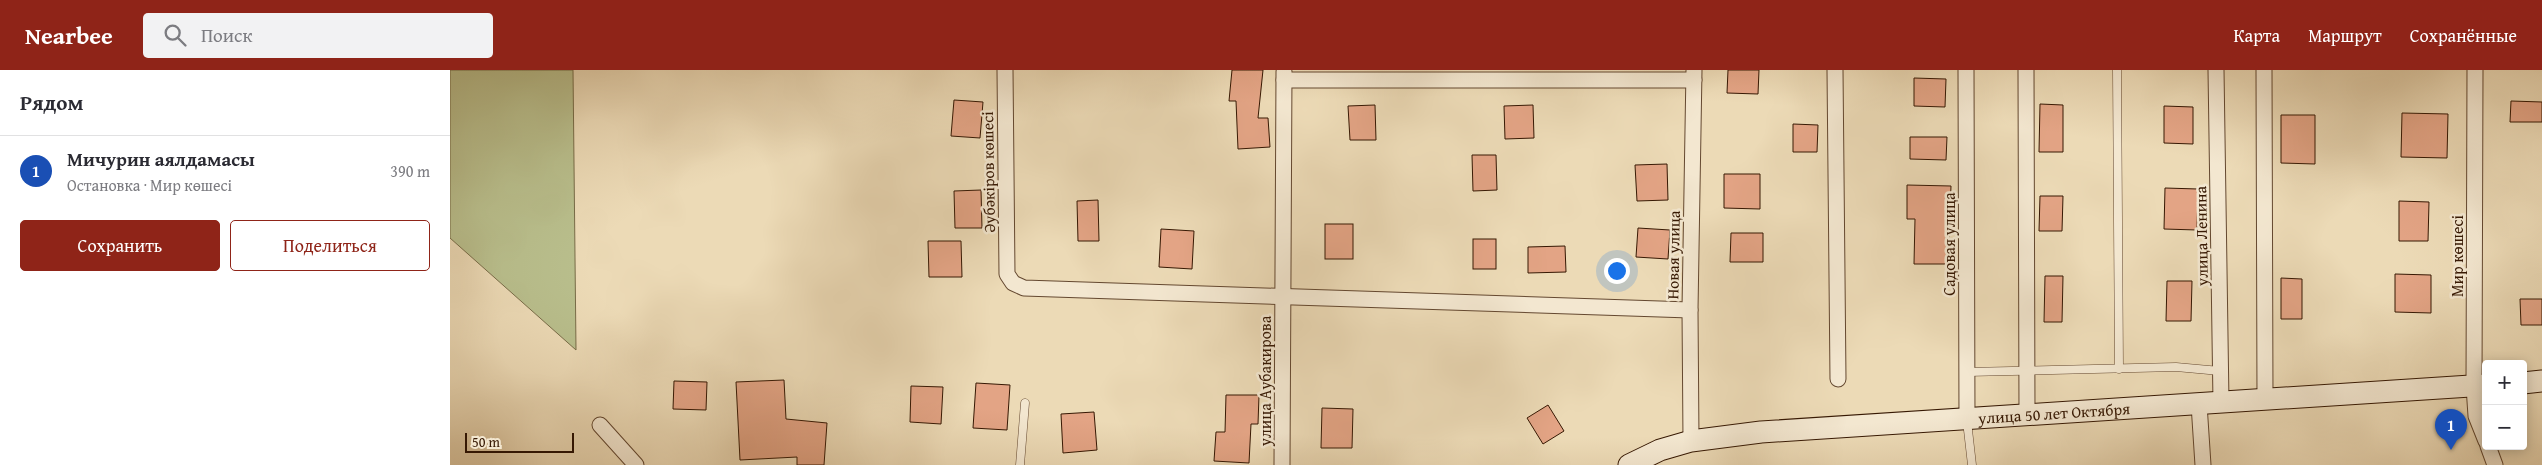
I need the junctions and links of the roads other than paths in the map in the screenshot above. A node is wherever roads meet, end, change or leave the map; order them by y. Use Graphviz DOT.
graph roads {
  1 [pos="1005,70"];
  2 [pos="1835,70"];
  3 [pos="1966,70"];
  4 [pos="2026,70"];
  5 [pos="2117,70"];
  6 [pos="2216,70"];
  7 [pos="2264,70"];
  8 [pos="2475,70"];
  9 [pos="1284,75"];
  10 [pos="1694,75"];
  11 [pos="1283,297"];
  12 [pos="1690,310"];
  13 [pos="2119,369"];
  14 [pos="2220,371"];
  15 [pos="1967,372"];
  16 [pos="2027,372"];
  17 [pos="1838,378"];
  18 [pos="2542,381"];
  19 [pos="2527,382"];
  20 [pos="2480,385"];
  21 [pos="2265,399"];
  22 [pos="2221,402"];
  23 [pos="1025,403"];
  24 [pos="2199,404"];
  25 [pos="2027,415"];
  26 [pos="1967,419"];
  27 [pos="600,425"];
  28 [pos="2482,431"];
  29 [pos="1691,441"];
  30 [pos="2489,450"];
  31 [pos="636,465"];
  32 [pos="1020,465"];
  33 [pos="1282,465"];
  34 [pos="1629,465"];
  35 [pos="1972,465"];
  36 [pos="2203,465"];
  37 [pos="2495,465"];
  1 -- 11 [label="street, Әубәкіров көшесі"];
  2 -- 17 [label="street"];
  3 -- 15 [label="street, Садовая улица"];
  4 -- 16 [label="street"];
  5 -- 13 [label="lane"];
  6 -- 14 [label="street, улица Ленина"];
  7 -- 21 [label="street"];
  8 -- 20 [label="street, Мир көшесі"];
  9 -- 10 [label="street"];
  9 -- 11 [label="street, улица Аубакирова"];
  10 -- 12 [label="street, Новая улица"];
  11 -- 12 [label="street"];
  11 -- 33 [label="street, улица Аубакирова"];
  12 -- 29 [label="street, Новая улица"];
  13 -- 14 [label="lane"];
  13 -- 16 [label="lane"];
  14 -- 22 [label="street, улица Ленина"];
  15 -- 16 [label="lane"];
  15 -- 26 [label="street, Садовая улица"];
  16 -- 25 [label="street"];
  18 -- 19 [label="main road"];
  20 -- 21 [label="main road, улица 50 лет Октября"];
  20 -- 28 [label="street, Мир көшесі"];
  21 -- 22 [label="main road, улица 50 лет Октября"];
  22 -- 24 [label="main road, улица 50 лет Октября"];
  23 -- 32 [label="lane"];
  24 -- 25 [label="main road, улица 50 лет Октября"];
  24 -- 36 [label="street"];
  25 -- 26 [label="main road, улица 50 лет Октября"];
  26 -- 29 [label="main road, улица 50 лет Октября"];
  26 -- 35 [label="lane"];
  27 -- 31 [label="street"];
  29 -- 34 [label="main road, улица 50 лет Октября"];
  30 -- 37 [label="street"];
}
